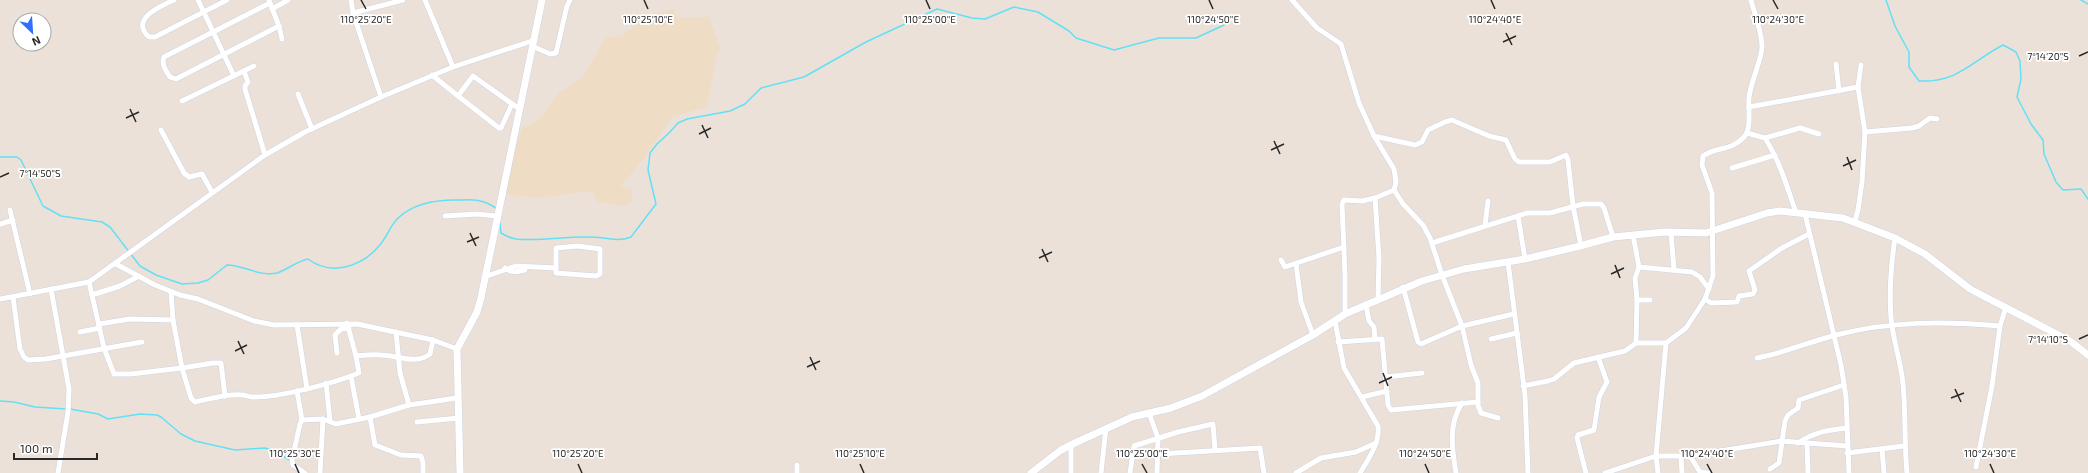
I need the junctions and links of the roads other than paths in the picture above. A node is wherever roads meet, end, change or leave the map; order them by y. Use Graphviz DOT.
graph roads {
  1 [pos="174,0"];
  2 [pos="198,0"];
  3 [pos="227,0"];
  4 [pos="288,0"];
  5 [pos="351,0"];
  6 [pos="403,0"];
  7 [pos="425,0"];
  8 [pos="542,0"];
  9 [pos="570,0"];
  10 [pos="1292,0"];
  11 [pos="1751,0"];
  12 [pos="270,2"];
  13 [pos="272,9"];
  14 [pos="203,12"];
  15 [pos="353,13"];
  16 [pos="279,26"];
  17 [pos="214,33"];
  18 [pos="282,39"];
  19 [pos="532,43"];
  20 [pos="223,54"];
  21 [pos="1836,64"];
  22 [pos="1861,65"];
  23 [pos="254,66"];
  24 [pos="453,67"];
  25 [pos="244,71"];
  26 [pos="234,76"];
  27 [pos="432,76"];
  28 [pos="1858,87"];
  29 [pos="1839,91"];
  30 [pos="298,94"];
  31 [pos="458,96"];
  32 [pos="381,97"];
  33 [pos="182,101"];
  34 [pos="515,106"];
  35 [pos="1748,107"];
  36 [pos="1937,119"];
  37 [pos="312,129"];
  38 [pos="161,130"];
  39 [pos="1864,132"];
  40 [pos="1747,133"];
  41 [pos="1820,134"];
  42 [pos="1374,136"];
  43 [pos="1764,138"];
  44 [pos="265,155"];
  45 [pos="1775,155"];
  46 [pos="1732,168"];
  47 [pos="1394,190"];
  48 [pos="212,192"];
  49 [pos="1375,198"];
  50 [pos="1488,201"];
  51 [pos="1573,206"];
  52 [pos="10,210"];
  53 [pos="497,211"];
  54 [pos="1796,213"];
  55 [pos="1805,214"];
  56 [pos="445,216"];
  57 [pos="1518,216"];
  58 [pos="13,220"];
  59 [pos="1855,221"];
  60 [pos="0,224"];
  61 [pos="1485,226"];
  62 [pos="1713,231"];
  63 [pos="1672,233"];
  64 [pos="1809,234"];
  65 [pos="1633,235"];
  66 [pos="1612,237"];
  67 [pos="1895,238"];
  68 [pos="1432,243"];
  69 [pos="1581,246"];
  70 [pos="1344,247"];
  71 [pos="1525,259"];
  72 [pos="1281,260"];
  73 [pos="1508,262"];
  74 [pos="116,264"];
  75 [pos="1296,264"];
  76 [pos="556,268"];
  77 [pos="1639,268"];
  78 [pos="1674,270"];
  79 [pos="1442,275"];
  80 [pos="139,276"];
  81 [pos="484,277"];
  82 [pos="89,282"];
  83 [pos="1403,287"];
  84 [pos="1709,289"];
  85 [pos="51,290"];
  86 [pos="171,292"];
  87 [pos="30,294"];
  88 [pos="92,295"];
  89 [pos="13,297"];
  90 [pos="0,299"];
  91 [pos="1704,299"];
  92 [pos="1378,300"];
  93 [pos="1637,300"];
  94 [pos="1650,300"];
  95 [pos="1366,305"];
  96 [pos="2006,307"];
  97 [pos="1345,314"];
  98 [pos="1514,314"];
  99 [pos="173,320"];
  100 [pos="1335,321"];
  101 [pos="1892,324"];
  102 [pos="297,325"];
  103 [pos="99,326"];
  104 [pos="348,326"];
  105 [pos="1462,326"];
  106 [pos="2000,326"];
  107 [pos="80,332"];
  108 [pos="396,332"];
  109 [pos="1517,333"];
  110 [pos="1313,335"];
  111 [pos="1835,335"];
  112 [pos="1375,339"];
  113 [pos="1491,339"];
  114 [pos="433,340"];
  115 [pos="142,342"];
  116 [pos="1338,342"];
  117 [pos="1636,343"];
  118 [pos="1666,343"];
  119 [pos="104,348"];
  120 [pos="458,349"];
  121 [pos="337,354"];
  122 [pos="2088,355"];
  123 [pos="63,356"];
  124 [pos="356,356"];
  125 [pos="1598,357"];
  126 [pos="399,358"];
  127 [pos="1756,358"];
  128 [pos="182,368"];
  129 [pos="1422,373"];
  130 [pos="351,376"];
  131 [pos="1386,377"];
  132 [pos="326,383"];
  133 [pos="1844,385"];
  134 [pos="1524,386"];
  135 [pos="307,389"];
  136 [pos="297,391"];
  137 [pos="1387,391"];
  138 [pos="225,396"];
  139 [pos="1362,397"];
  140 [pos="457,398"];
  141 [pos="1478,402"];
  142 [pos="1462,403"];
  143 [pos="409,405"];
  144 [pos="1149,413"];
  145 [pos="370,417"];
  146 [pos="323,418"];
  147 [pos="459,418"];
  148 [pos="1498,418"];
  149 [pos="359,419"];
  150 [pos="302,420"];
  151 [pos="330,421"];
  152 [pos="417,422"];
  153 [pos="1106,428"];
  154 [pos="1847,428"];
  155 [pos="1158,438"];
  156 [pos="1782,441"];
  157 [pos="1376,443"];
  158 [pos="1798,443"];
  159 [pos="1807,444"];
  160 [pos="1071,445"];
  161 [pos="1847,446"];
  162 [pos="1904,446"];
  163 [pos="1882,449"];
  164 [pos="1215,450"];
  165 [pos="1847,453"];
  166 [pos="1159,454"];
  167 [pos="1656,456"];
  168 [pos="1690,456"];
  169 [pos="1681,457"];
  170 [pos="797,465"];
  171 [pos="1976,467"];
  172 [pos="1770,469"];
  173 [pos="58,473"];
  174 [pos="305,473"];
  175 [pos="320,473"];
  176 [pos="423,473"];
  177 [pos="460,473"];
  178 [pos="797,473"];
  179 [pos="1031,473"];
  180 [pos="1071,473"];
  181 [pos="1101,473"];
  182 [pos="1130,473"];
  183 [pos="1157,473"];
  184 [pos="1264,473"];
  185 [pos="1296,473"];
  186 [pos="1360,473"];
  187 [pos="1456,473"];
  188 [pos="1528,473"];
  189 [pos="1586,473"];
  190 [pos="1606,473"];
  191 [pos="1658,473"];
  192 [pos="1682,473"];
  193 [pos="1708,473"];
  194 [pos="1808,473"];
  195 [pos="1849,473"];
  196 [pos="1884,473"];
  197 [pos="1907,473"];
  1 -- 14 [label="street"];
  2 -- 14 [label="street"];
  3 -- 14 [label="street"];
  4 -- 13 [label="street"];
  5 -- 15 [label="street"];
  6 -- 15 [label="street"];
  7 -- 24 [label="street"];
  8 -- 19 [label="street"];
  9 -- 19 [label="street"];
  10 -- 42 [label="street"];
  11 -- 35 [label="street"];
  12 -- 13 [label="street"];
  12 -- 17 [label="street"];
  13 -- 16 [label="street"];
  14 -- 17 [label="street"];
  15 -- 32 [label="street"];
  16 -- 18 [label="street"];
  16 -- 20 [label="street"];
  17 -- 20 [label="street"];
  17 -- 20 [label="street"];
  19 -- 24 [label="street"];
  19 -- 34 [label="street"];
  20 -- 26 [label="street"];
  21 -- 29 [label="street"];
  22 -- 28 [label="street"];
  23 -- 25 [label="street"];
  24 -- 27 [label="street"];
  25 -- 26 [label="street"];
  25 -- 44 [label="street"];
  26 -- 33 [label="street"];
  27 -- 31 [label="street"];
  27 -- 32 [label="street"];
  28 -- 29 [label="street"];
  28 -- 39 [label="street"];
  29 -- 35 [label="street"];
  30 -- 37 [label="street"];
  31 -- 34 [label="street"];
  31 -- 34 [label="street"];
  32 -- 37 [label="street"];
  34 -- 53 [label="street"];
  35 -- 40 [label="street"];
  36 -- 39 [label="street"];
  37 -- 44 [label="street"];
  38 -- 48 [label="street"];
  39 -- 59 [label="street"];
  40 -- 43 [label="street"];
  40 -- 62 [label="street"];
  41 -- 43 [label="street"];
  42 -- 47 [label="street"];
  42 -- 51 [label="street"];
  43 -- 45 [label="street"];
  44 -- 48 [label="street"];
  45 -- 46 [label="street"];
  45 -- 54 [label="street"];
  47 -- 49 [label="street"];
  47 -- 68 [label="street"];
  48 -- 74 [label="street"];
  49 -- 70 [label="street"];
  49 -- 92 [label="street"];
  50 -- 61 [label="street"];
  51 -- 57 [label="street"];
  51 -- 66 [label="street"];
  51 -- 69 [label="street"];
  52 -- 58 [label="street"];
  53 -- 56 [label="street"];
  53 -- 81 [label="street"];
  54 -- 55 [label="street"];
  54 -- 62 [label="street"];
  55 -- 59 [label="street"];
  55 -- 64 [label="street"];
  57 -- 61 [label="street"];
  57 -- 71 [label="street"];
  58 -- 60 [label="street"];
  58 -- 87 [label="street"];
  59 -- 67 [label="street"];
  61 -- 68 [label="street"];
  62 -- 63 [label="street"];
  62 -- 84 [label="street"];
  63 -- 65 [label="street"];
  63 -- 78 [label="street"];
  64 -- 91 [label="street"];
  64 -- 111 [label="street"];
  65 -- 66 [label="street"];
  65 -- 77 [label="street"];
  66 -- 69 [label="street"];
  67 -- 96 [label="street"];
  67 -- 101 [label="street"];
  68 -- 79 [label="street"];
  69 -- 71 [label="street"];
  70 -- 75 [label="street"];
  70 -- 97 [label="street"];
  71 -- 73 [label="street"];
  72 -- 75 [label="street"];
  73 -- 79 [label="street"];
  73 -- 98 [label="street"];
  74 -- 80 [label="street"];
  74 -- 82 [label="street"];
  75 -- 110 [label="street"];
  76 -- 76 [label="street"];
  76 -- 81 [label="street"];
  77 -- 78 [label="street"];
  77 -- 93 [label="street"];
  78 -- 84 [label="street"];
  79 -- 83 [label="street"];
  79 -- 105 [label="street"];
  80 -- 86 [label="street"];
  80 -- 88 [label="street"];
  81 -- 120 [label="street"];
  82 -- 85 [label="street"];
  82 -- 88 [label="street"];
  83 -- 92 [label="street"];
  83 -- 105 [label="street"];
  84 -- 91 [label="street"];
  85 -- 87 [label="street"];
  85 -- 123 [label="street"];
  86 -- 99 [label="street"];
  86 -- 102 [label="street"];
  87 -- 89 [label="street"];
  88 -- 103 [label="street"];
  89 -- 90 [label="street"];
  89 -- 123 [label="street"];
  91 -- 118 [label="street"];
  92 -- 95 [label="street"];
  93 -- 94 [label="street"];
  93 -- 117 [label="street"];
  95 -- 97 [label="street"];
  95 -- 112 [label="street"];
  96 -- 106 [label="street"];
  96 -- 122 [label="street"];
  97 -- 100 [label="street"];
  98 -- 105 [label="street"];
  98 -- 109 [label="street"];
  99 -- 103 [label="street"];
  99 -- 128 [label="street"];
  100 -- 110 [label="street"];
  100 -- 116 [label="street"];
  101 -- 106 [label="street"];
  101 -- 111 [label="street"];
  101 -- 162 [label="street"];
  102 -- 104 [label="street"];
  102 -- 135 [label="street"];
  103 -- 107 [label="street"];
  103 -- 119 [label="street"];
  104 -- 108 [label="street"];
  104 -- 121 [label="street"];
  104 -- 124 [label="street"];
  105 -- 141 [label="street"];
  106 -- 171 [label="street"];
  108 -- 114 [label="street"];
  108 -- 126 [label="street"];
  109 -- 113 [label="street"];
  109 -- 134 [label="street"];
  110 -- 144 [label="street"];
  111 -- 127 [label="street"];
  111 -- 133 [label="street"];
  112 -- 116 [label="street"];
  112 -- 131 [label="street"];
  114 -- 120 [label="street"];
  114 -- 126 [label="street"];
  115 -- 119 [label="street"];
  116 -- 139 [label="street"];
  117 -- 118 [label="street"];
  117 -- 125 [label="street"];
  118 -- 167 [label="street"];
  119 -- 123 [label="street"];
  119 -- 128 [label="street"];
  120 -- 140 [label="street"];
  123 -- 173 [label="street"];
  124 -- 126 [label="street"];
  124 -- 130 [label="street"];
  125 -- 134 [label="street"];
  125 -- 189 [label="street"];
  126 -- 143 [label="street"];
  128 -- 138 [label="street"];
  128 -- 138 [label="street"];
  129 -- 131 [label="street"];
  130 -- 132 [label="street"];
  130 -- 149 [label="street"];
  131 -- 137 [label="street"];
  132 -- 135 [label="street"];
  132 -- 151 [label="street"];
  133 -- 154 [label="street"];
  133 -- 156 [label="street"];
  134 -- 188 [label="street"];
  135 -- 136 [label="street"];
  136 -- 138 [label="street"];
  136 -- 150 [label="street"];
  137 -- 139 [label="street"];
  137 -- 142 [label="street"];
  139 -- 157 [label="street"];
  140 -- 143 [label="street"];
  140 -- 147 [label="street"];
  141 -- 142 [label="street"];
  141 -- 148 [label="street"];
  142 -- 187 [label="street"];
  143 -- 145 [label="street"];
  144 -- 153 [label="street"];
  144 -- 155 [label="street"];
  145 -- 149 [label="street"];
  145 -- 176 [label="street"];
  146 -- 150 [label="street"];
  146 -- 151 [label="street"];
  146 -- 175 [label="street"];
  147 -- 152 [label="street"];
  147 -- 177 [label="street"];
  149 -- 151 [label="street"];
  150 -- 174 [label="street"];
  153 -- 160 [label="street"];
  153 -- 181 [label="street"];
  154 -- 158 [label="street"];
  154 -- 161 [label="street"];
  155 -- 164 [label="street"];
  155 -- 166 [label="street"];
  155 -- 182 [label="street"];
  156 -- 158 [label="street"];
  156 -- 168 [label="street"];
  156 -- 172 [label="street"];
  157 -- 185 [label="street"];
  157 -- 186 [label="street"];
  158 -- 159 [label="street"];
  159 -- 161 [label="street"];
  159 -- 194 [label="street"];
  160 -- 179 [label="street"];
  160 -- 180 [label="street"];
  161 -- 165 [label="street"];
  162 -- 163 [label="street"];
  162 -- 197 [label="street"];
  163 -- 165 [label="street"];
  163 -- 196 [label="street"];
  164 -- 166 [label="street"];
  164 -- 184 [label="street"];
  165 -- 195 [label="street"];
  166 -- 183 [label="street"];
  167 -- 169 [label="street"];
  167 -- 190 [label="street"];
  167 -- 191 [label="street"];
  168 -- 169 [label="street"];
  168 -- 193 [label="street"];
  169 -- 192 [label="street"];
  170 -- 178 [label="street"];
}
